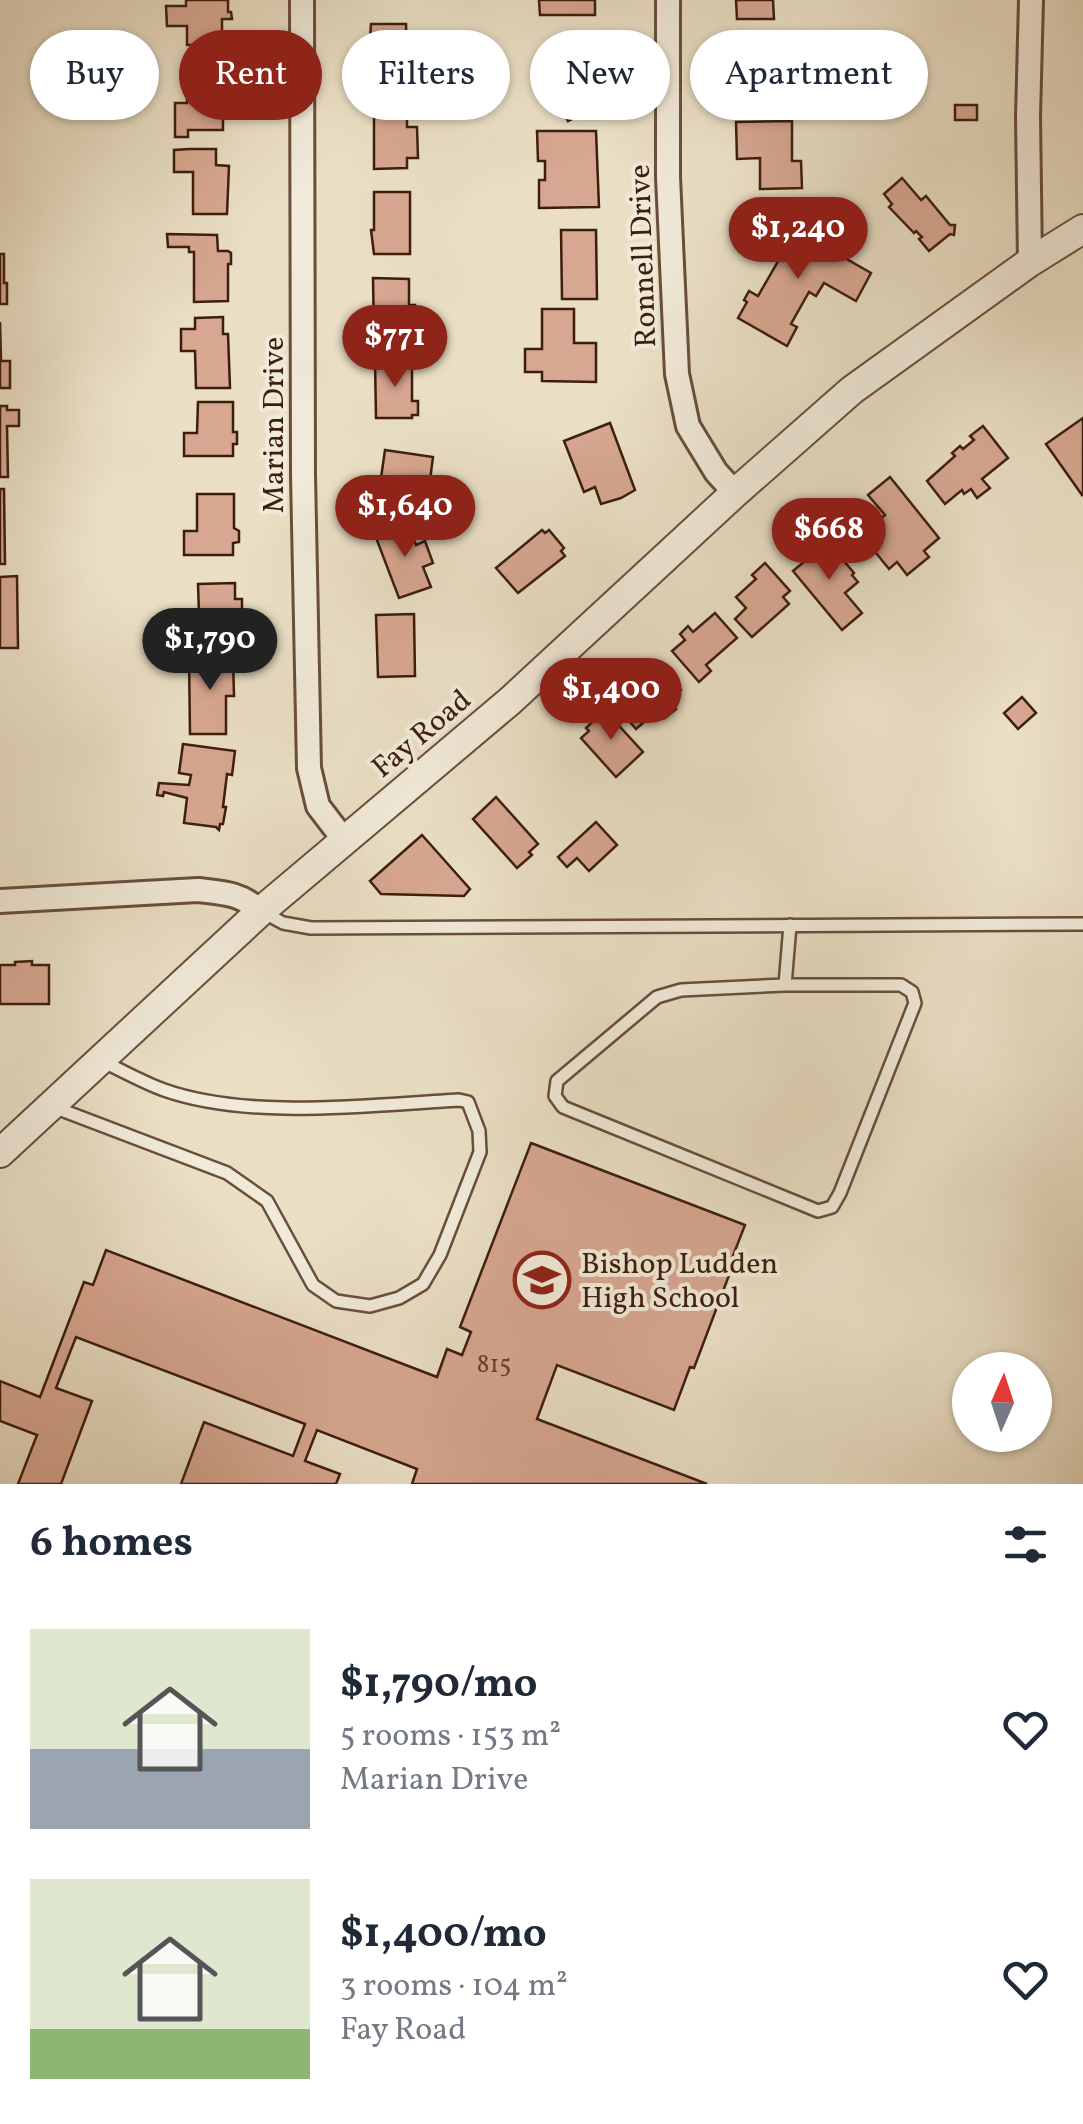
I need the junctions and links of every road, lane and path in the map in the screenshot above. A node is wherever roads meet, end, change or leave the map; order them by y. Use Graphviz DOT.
graph roads {
  1 [pos="302,0"];
  2 [pos="668,0"];
  3 [pos="1031,0"];
  4 [pos="1083,229"];
  5 [pos="1030,262"];
  6 [pos="736,492"];
  7 [pos="344,840"];
  8 [pos="0,901"];
  9 [pos="261,911"];
  10 [pos="1083,924"];
  11 [pos="790,926"];
  12 [pos="785,985"];
  13 [pos="100,1060"];
  14 [pos="51,1106"];
  15 [pos="0,1152"];
  1 -- 7 [label="street, Marian Drive"];
  2 -- 6 [label="street, Ronnell Drive"];
  3 -- 5 [label="street"];
  4 -- 5 [label="street, Fay Road"];
  5 -- 6 [label="street, Fay Road"];
  6 -- 7 [label="street, Fay Road"];
  7 -- 9 [label="street, Fay Road"];
  8 -- 9 [label="street"];
  9 -- 11 [label="lane"];
  9 -- 13 [label="street, Fay Road"];
  10 -- 11 [label="lane"];
  11 -- 12 [label="lane"];
  12 -- 12 [label="lane"];
  13 -- 14 [label="street, Fay Road"];
  13 -- 14 [label="lane"];
  14 -- 15 [label="street, Fay Road"];
}
